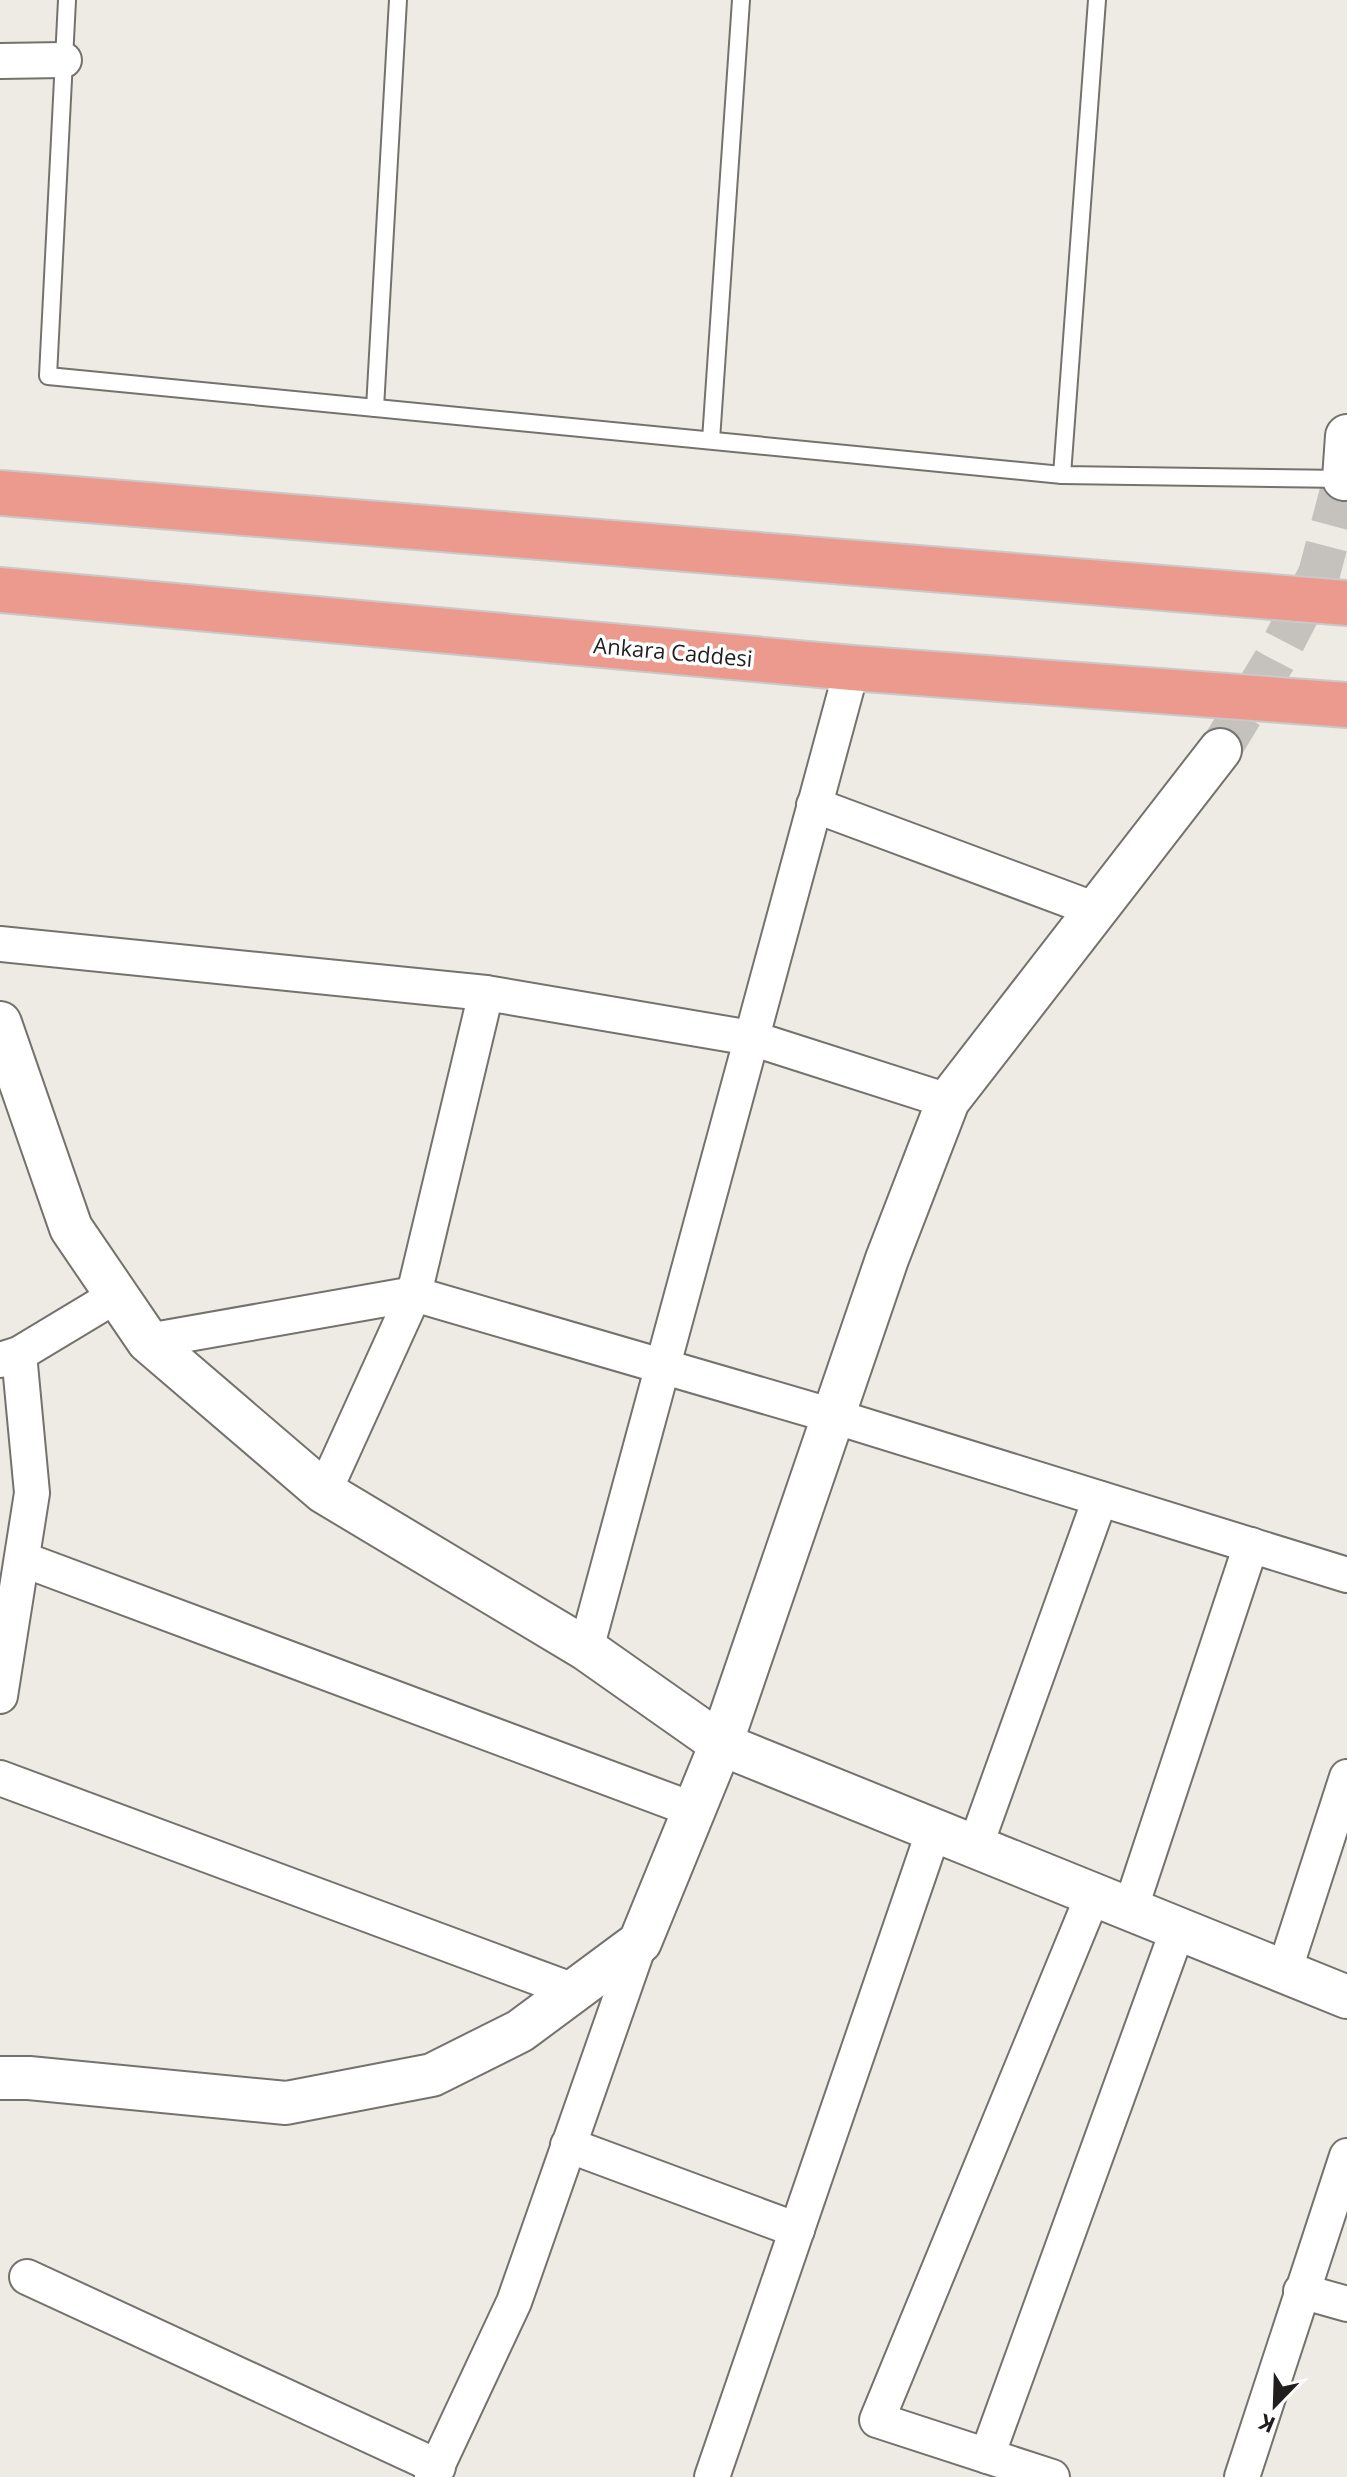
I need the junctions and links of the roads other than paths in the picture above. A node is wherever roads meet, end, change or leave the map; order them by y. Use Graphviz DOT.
graph roads {
  1 [pos="67,0"];
  2 [pos="398,0"];
  3 [pos="741,0"];
  4 [pos="1097,0"];
  5 [pos="64,60"];
  6 [pos="0,61"];
  7 [pos="375,408"];
  8 [pos="1347,436"];
  9 [pos="711,440"];
  10 [pos="1062,475"];
  11 [pos="1345,479"];
  12 [pos="0,493"];
  13 [pos="0,590"];
  14 [pos="1347,603"];
  15 [pos="852,668"];
  16 [pos="1347,705"];
  17 [pos="1220,750"];
  18 [pos="814,805"];
  19 [pos="1096,910"];
  20 [pos="0,944"];
  21 [pos="486,993"];
  22 [pos="0,1023"];
  23 [pos="751,1038"];
  24 [pos="948,1101"];
  25 [pos="414,1294"];
  26 [pos="117,1295"];
  27 [pos="148,1341"];
  28 [pos="10,1357"];
  29 [pos="662,1366"];
  30 [pos="833,1416"];
  31 [pos="324,1492"];
  32 [pos="1100,1499"];
  33 [pos="1251,1545"];
  34 [pos="22,1559"];
  35 [pos="1347,1575"];
  36 [pos="4,1649"];
  37 [pos="586,1649"];
  38 [pos="0,1696"];
  39 [pos="721,1744"];
  40 [pos="1347,1777"];
  41 [pos="0,1778"];
  42 [pos="694,1810"];
  43 [pos="934,1830"];
  44 [pos="975,1847"];
  45 [pos="1112,1902"];
  46 [pos="1178,1929"];
  47 [pos="640,1942"];
  48 [pos="1284,1972"];
  49 [pos="574,1991"];
  50 [pos="1347,1997"];
  51 [pos="0,2078"];
  52 [pos="568,2145"];
  53 [pos="1347,2156"];
  54 [pos="797,2230"];
  55 [pos="27,2277"];
  56 [pos="1301,2291"];
  57 [pos="1347,2304"];
  58 [pos="987,2456"];
  59 [pos="435,2472"];
  60 [pos="712,2477"];
  61 [pos="1052,2477"];
  62 [pos="1242,2477"];
  1 -- 5 [label="lane"];
  2 -- 7 [label="lane"];
  3 -- 9 [label="lane"];
  4 -- 10 [label="lane"];
  5 -- 6 [label="street"];
  5 -- 7 [label="lane"];
  7 -- 9 [label="lane"];
  8 -- 11 [label="street"];
  9 -- 10 [label="lane"];
  10 -- 11 [label="lane"];
  12 -- 14 [label="highway"];
  13 -- 15 [label="highway, Ankara Caddesi"];
  15 -- 16 [label="highway, Ankara Caddesi"];
  15 -- 18 [label="street"];
  17 -- 19 [label="street"];
  18 -- 19 [label="street"];
  18 -- 23 [label="street"];
  19 -- 24 [label="street"];
  20 -- 21 [label="street"];
  21 -- 23 [label="street"];
  21 -- 25 [label="street"];
  22 -- 26 [label="street"];
  23 -- 24 [label="street"];
  23 -- 29 [label="street"];
  24 -- 30 [label="street"];
  25 -- 27 [label="street"];
  25 -- 29 [label="street"];
  25 -- 31 [label="street"];
  26 -- 27 [label="street"];
  26 -- 28 [label="street"];
  27 -- 31 [label="street"];
  28 -- 34 [label="street"];
  29 -- 30 [label="street"];
  29 -- 37 [label="street"];
  30 -- 32 [label="street"];
  30 -- 39 [label="street"];
  31 -- 37 [label="street"];
  32 -- 33 [label="street"];
  32 -- 44 [label="street"];
  33 -- 35 [label="street"];
  33 -- 45 [label="street"];
  34 -- 36 [label="street"];
  34 -- 42 [label="street"];
  36 -- 38 [label="street"];
  37 -- 39 [label="street"];
  39 -- 42 [label="street"];
  39 -- 43 [label="street"];
  40 -- 48 [label="street"];
  41 -- 49 [label="street"];
  42 -- 47 [label="street"];
  43 -- 44 [label="street"];
  43 -- 54 [label="street"];
  44 -- 45 [label="street"];
  45 -- 46 [label="street"];
  45 -- 58 [label="street"];
  46 -- 48 [label="street"];
  46 -- 58 [label="street"];
  47 -- 49 [label="street"];
  47 -- 52 [label="street"];
  48 -- 50 [label="street"];
  49 -- 51 [label="street"];
  52 -- 54 [label="street"];
  52 -- 59 [label="street"];
  53 -- 56 [label="street"];
  54 -- 60 [label="street"];
  55 -- 59 [label="street"];
  56 -- 57 [label="street"];
  56 -- 62 [label="street"];
  58 -- 61 [label="street"];
}
